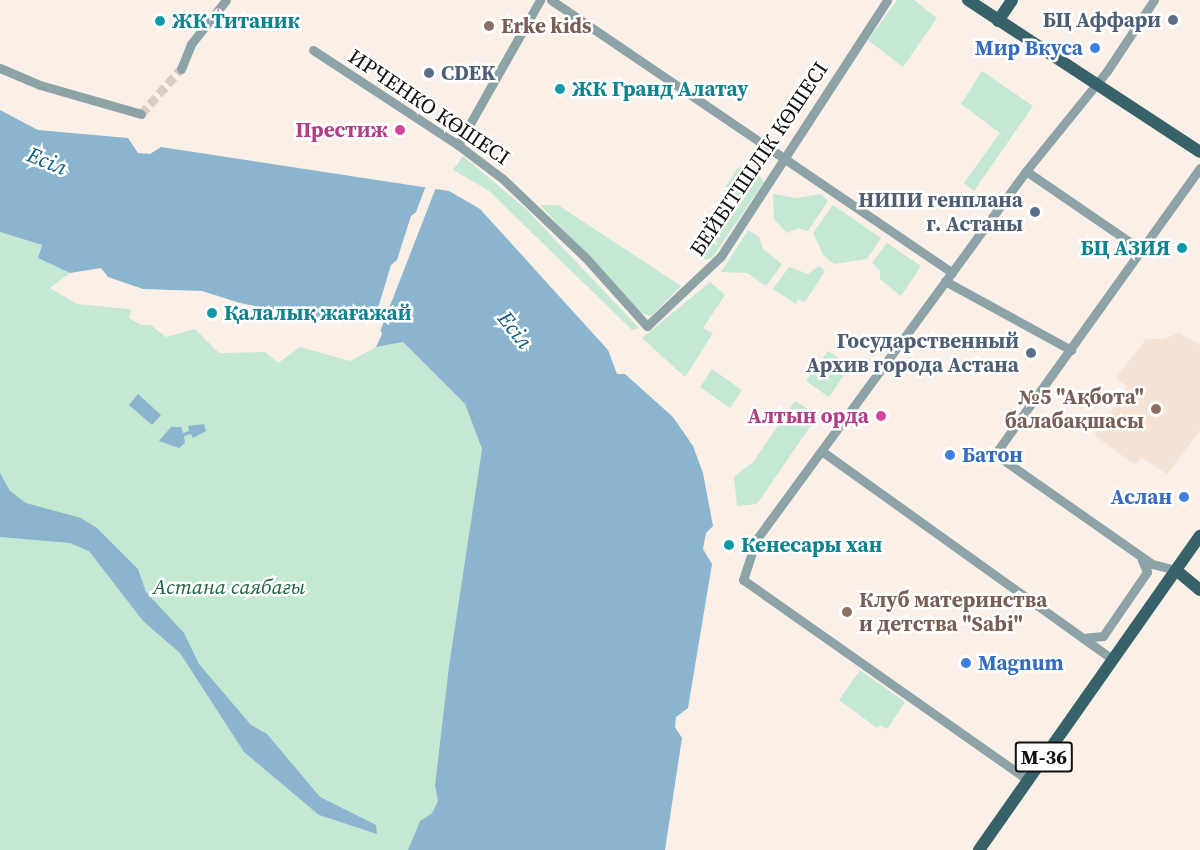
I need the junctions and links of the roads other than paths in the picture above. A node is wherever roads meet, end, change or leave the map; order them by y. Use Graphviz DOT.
graph roads {
  1 [pos="226,0"];
  2 [pos="540,0"];
  3 [pos="552,0"];
  4 [pos="887,0"];
  5 [pos="968,0"];
  6 [pos="1012,0"];
  7 [pos="1154,0"];
  8 [pos="998,21"];
  9 [pos="313,50"];
  10 [pos="0,68"];
  11 [pos="181,69"];
  12 [pos="1096,82"];
  13 [pos="141,114"];
  14 [pos="459,145"];
  15 [pos="1200,152"];
  16 [pos="785,158"];
  17 [pos="1200,168"];
  18 [pos="1026,171"];
  19 [pos="1143,251"];
  20 [pos="949,277"];
  21 [pos="647,326"];
  22 [pos="1071,350"];
  23 [pos="823,452"];
  24 [pos="1200,536"];
  25 [pos="1136,553"];
  26 [pos="1176,570"];
  27 [pos="1200,581"];
  28 [pos="1200,590"];
  29 [pos="1083,638"];
  30 [pos="1111,661"];
  31 [pos="1028,780"];
  32 [pos="979,850"];
  1 -- 11 [label="street"];
  2 -- 14 [label="street"];
  3 -- 16 [label="street"];
  4 -- 16 [label="street, БЕЙБІТШІЛІК КӨШЕСІ"];
  5 -- 8 [label="main road"];
  6 -- 8 [label="main road"];
  7 -- 12 [label="street"];
  8 -- 12 [label="main road"];
  9 -- 14 [label="street, ИРЧЕНКО КӨШЕСІ"];
  10 -- 13 [label="street"];
  12 -- 15 [label="main road"];
  12 -- 18 [label="street"];
  14 -- 21 [label="street, ИРЧЕНКО КӨШЕСІ"];
  16 -- 20 [label="street"];
  16 -- 21 [label="street, БЕЙБІТШІЛІК КӨШЕСІ"];
  17 -- 19 [label="street"];
  18 -- 19 [label="street"];
  18 -- 20 [label="street"];
  19 -- 22 [label="street"];
  20 -- 22 [label="street"];
  20 -- 23 [label="street"];
  22 -- 25 [label="street"];
  23 -- 29 [label="street"];
  23 -- 31 [label="street"];
  24 -- 26 [label="main road"];
  25 -- 26 [label="street"];
  25 -- 29 [label="street"];
  26 -- 27 [label="main road"];
  26 -- 28 [label="main road"];
  26 -- 30 [label="main road"];
  29 -- 30 [label="street"];
  30 -- 31 [label="main road, M-36"];
  31 -- 32 [label="main road, M-36"];
}
